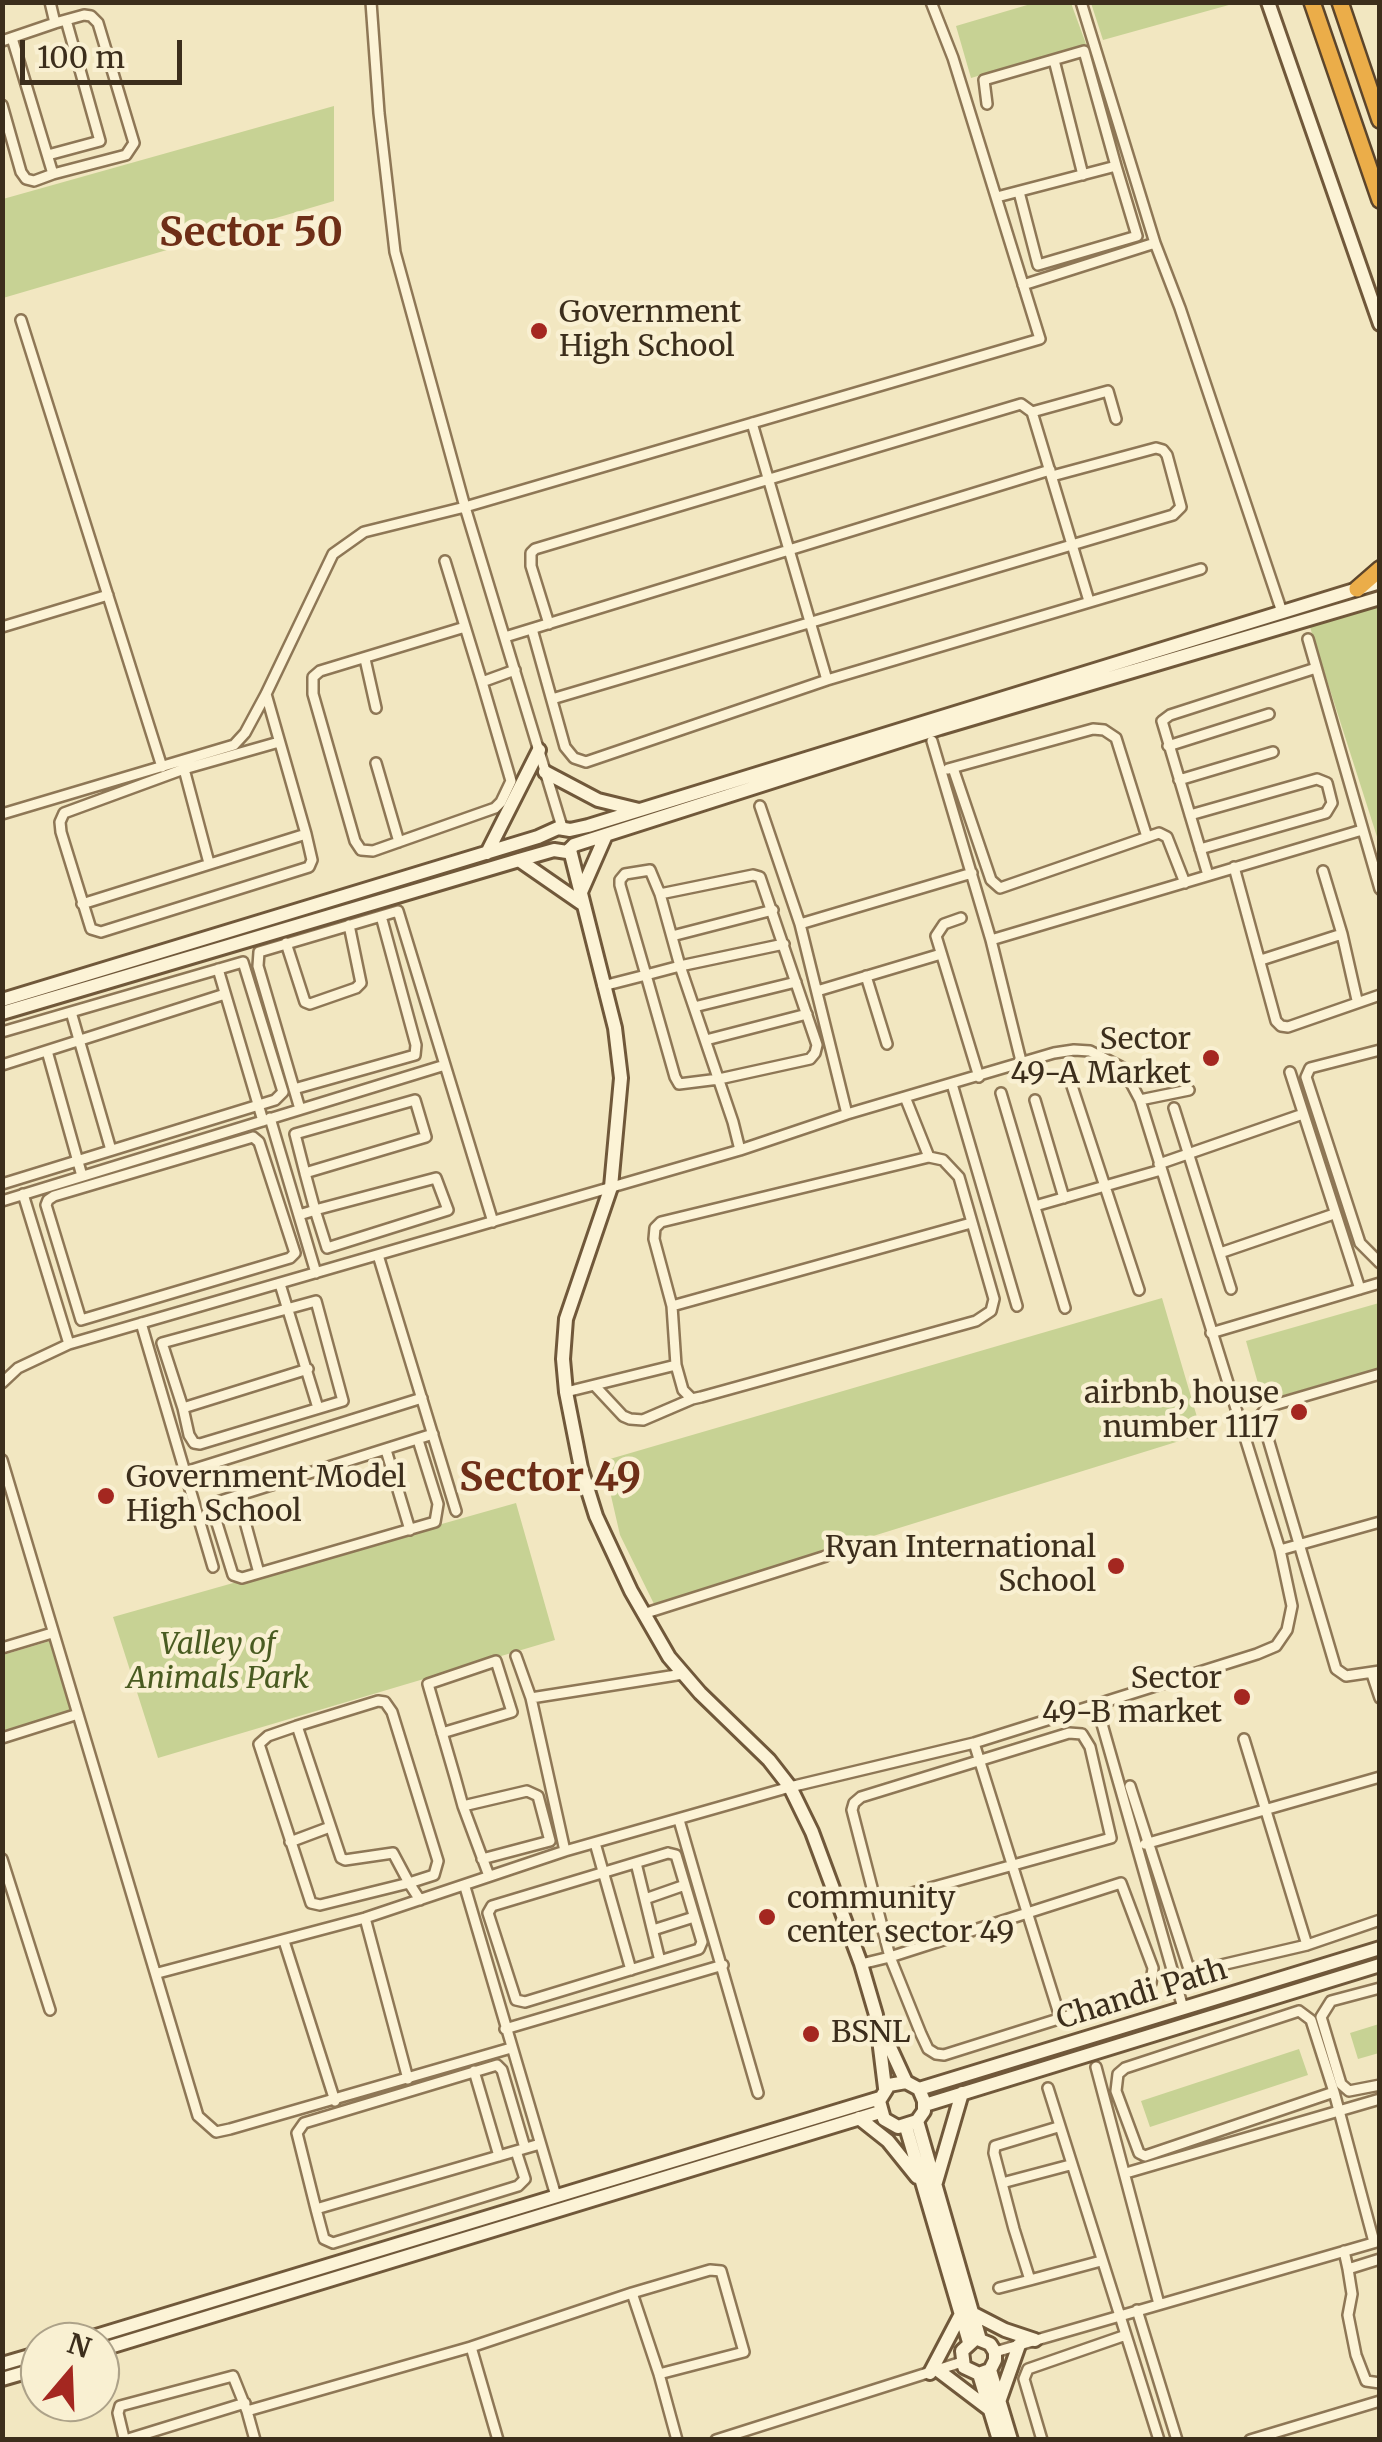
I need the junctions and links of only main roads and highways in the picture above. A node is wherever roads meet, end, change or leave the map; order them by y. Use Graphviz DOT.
graph roads {
  1 [pos="1268,2"];
  2 [pos="1312,2"];
  3 [pos="1340,2"];
  4 [pos="1380,120"];
  5 [pos="1380,200"];
  6 [pos="1380,324"];
  7 [pos="1380,569"];
  8 [pos="1380,582"];
  9 [pos="1356,589"];
  10 [pos="1380,598"];
  11 [pos="538,750"];
  12 [pos="545,772"];
  13 [pos="640,810"];
  14 [pos="561,830"];
  15 [pos="606,834"];
  16 [pos="572,847"];
  17 [pos="554,850"];
  18 [pos="487,852"];
  19 [pos="519,860"];
  20 [pos="582,899"];
  21 [pos="2,1000"];
  22 [pos="2,1013"];
  23 [pos="1380,1948"];
  24 [pos="1380,1965"];
  25 [pos="876,2016"];
  26 [pos="906,2082"];
  27 [pos="919,2090"];
  28 [pos="962,2093"];
  29 [pos="882,2099"];
  30 [pos="924,2104"];
  31 [pos="859,2118"];
  32 [pos="911,2124"];
  33 [pos="931,2193"];
  34 [pos="967,2314"];
  35 [pos="120,2329"];
  36 [pos="1035,2340"];
  37 [pos="975,2341"];
  38 [pos="120,2344"];
  39 [pos="1019,2345"];
  40 [pos="985,2372"];
  41 [pos="995,2406"];
  42 [pos="999,2440"];
  43 [pos="1011,2440"];
  1 -- 6 [label="main road"];
  2 -- 5 [label="highway"];
  3 -- 4 [label="highway"];
  7 -- 9 [label="highway"];
  8 -- 9 [label="main road"];
  9 -- 13 [label="main road"];
  10 -- 15 [label="main road"];
  11 -- 18 [label="main road"];
  12 -- 13 [label="main road"];
  13 -- 14 [label="main road"];
  14 -- 16 [label="main road"];
  14 -- 17 [label="main road"];
  14 -- 18 [label="main road"];
  15 -- 16 [label="main road"];
  15 -- 20 [label="main road"];
  16 -- 17 [label="main road"];
  16 -- 20 [label="main road"];
  17 -- 19 [label="main road"];
  18 -- 21 [label="main road"];
  19 -- 20 [label="main road"];
  19 -- 22 [label="main road"];
  20 -- 25 [label="main road"];
  23 -- 27 [label="main road, Chandi Path"];
  24 -- 28 [label="main road, Chandi Path"];
  25 -- 26 [label="main road"];
  25 -- 29 [label="main road"];
  26 -- 27 [label="main road"];
  26 -- 29 [label="main road"];
  27 -- 30 [label="main road"];
  28 -- 30 [label="main road, Chandi Path"];
  28 -- 33 [label="main road"];
  29 -- 31 [label="main road"];
  29 -- 32 [label="main road"];
  29 -- 35 [label="main road"];
  30 -- 32 [label="main road"];
  31 -- 33 [label="main road"];
  31 -- 38 [label="main road"];
  32 -- 33 [label="main road"];
  33 -- 34 [label="main road"];
  34 -- 36 [label="main road"];
  34 -- 37 [label="main road"];
  34 -- 41 [label="main road"];
  37 -- 40 [label="main road"];
  37 -- 40 [label="main road"];
  39 -- 41 [label="main road"];
  40 -- 41 [label="main road"];
  41 -- 42 [label="main road"];
  41 -- 43 [label="main road"];
}
